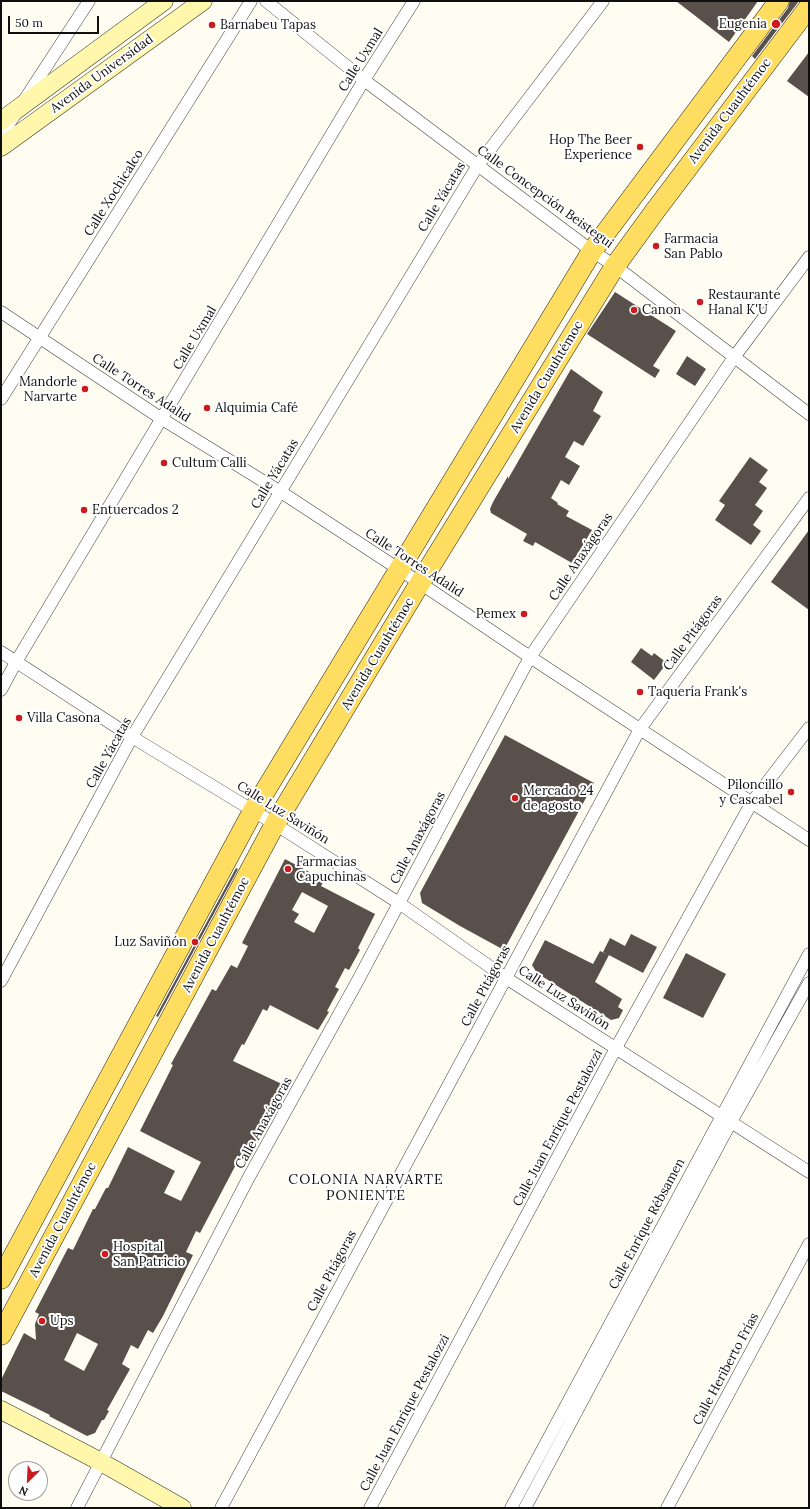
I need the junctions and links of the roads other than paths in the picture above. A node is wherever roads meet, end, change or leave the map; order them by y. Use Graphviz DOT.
graph roads {
  1 [pos="89,1"];
  2 [pos="164,1"];
  3 [pos="203,1"];
  4 [pos="251,1"];
  5 [pos="266,1"];
  6 [pos="414,1"];
  7 [pos="603,1"];
  8 [pos="778,1"];
  9 [pos="809,7"];
  10 [pos="364,80"];
  11 [pos="19,108"];
  12 [pos="1,121"];
  13 [pos="1,135"];
  14 [pos="1,147"];
  15 [pos="478,165"];
  16 [pos="592,251"];
  17 [pos="809,257"];
  18 [pos="615,266"];
  19 [pos="1,312"];
  20 [pos="39,338"];
  21 [pos="734,356"];
  22 [pos="1,399"];
  23 [pos="809,414"];
  24 [pos="162,419"];
  25 [pos="281,492"];
  26 [pos="809,498"];
  27 [pos="398,570"];
  28 [pos="420,583"];
  29 [pos="1,652"];
  30 [pos="530,657"];
  31 [pos="16,662"];
  32 [pos="1,690"];
  33 [pos="809,728"];
  34 [pos="640,729"];
  35 [pos="132,737"];
  36 [pos="752,802"];
  37 [pos="253,811"];
  38 [pos="275,824"];
  39 [pos="809,840"];
  40 [pos="399,903"];
  41 [pos="809,954"];
  42 [pos="506,978"];
  43 [pos="1,981"];
  44 [pos="809,983"];
  45 [pos="616,1048"];
  46 [pos="721,1116"];
  47 [pos="731,1122"];
  48 [pos="809,1172"];
  49 [pos="809,1244"];
  50 [pos="1,1279"];
  51 [pos="1,1335"];
  52 [pos="1,1410"];
  53 [pos="101,1462"];
  54 [pos="77,1508"];
  55 [pos="182,1508"];
  56 [pos="220,1508"];
  57 [pos="370,1508"];
  58 [pos="511,1508"];
  59 [pos="525,1508"];
  60 [pos="667,1508"];
  1 -- 11 [label="street"];
  2 -- 11 [label="main road, Avenida Universidad"];
  3 -- 14 [label="main road, Avenida Universidad"];
  4 -- 20 [label="street, Calle Xochicalco"];
  5 -- 10 [label="street, Calle Concepción Beistegui"];
  6 -- 10 [label="street, Calle Uxmal"];
  7 -- 15 [label="street, Calle Yácatas"];
  8 -- 16 [label="main road, Avenida Cuauhtémoc"];
  9 -- 18 [label="main road, Avenida Cuauhtémoc"];
  10 -- 15 [label="street, Calle Concepción Beistegui"];
  10 -- 24 [label="street, Calle Uxmal"];
  11 -- 12 [label="main road, Avenida Universidad"];
  11 -- 13 [label="street"];
  15 -- 16 [label="street, Calle Concepción Beistegui"];
  15 -- 25 [label="street, Calle Yácatas"];
  16 -- 18 [label="street, Calle Concepción Beistegui"];
  16 -- 27 [label="main road, Avenida Cuauhtémoc"];
  17 -- 21 [label="street, Calle Anaxágoras"];
  18 -- 21 [label="street, Calle Concepción Beistegui"];
  18 -- 28 [label="main road, Avenida Cuauhtémoc"];
  19 -- 20 [label="street, Calle Torres Adalid"];
  20 -- 22 [label="street, Calle Xochicalco"];
  20 -- 24 [label="street, Calle Torres Adalid"];
  21 -- 23 [label="street, Calle Concepción Beistegui"];
  21 -- 30 [label="street, Calle Anaxágoras"];
  24 -- 25 [label="street, Calle Torres Adalid"];
  24 -- 31 [label="street, Calle Uxmal"];
  25 -- 27 [label="street, Calle Torres Adalid"];
  25 -- 35 [label="street, Calle Yácatas"];
  26 -- 34 [label="street, Calle Pitágoras"];
  27 -- 28 [label="street, Calle Torres Adalid"];
  27 -- 37 [label="main road, Avenida Cuauhtémoc"];
  28 -- 30 [label="street, Calle Torres Adalid"];
  28 -- 38 [label="main road, Avenida Cuauhtémoc"];
  29 -- 31 [label="street, Calle Luz Saviñón"];
  30 -- 34 [label="street, Calle Torres Adalid"];
  30 -- 40 [label="street, Calle Anaxágoras"];
  31 -- 32 [label="street, Calle Uxmal"];
  31 -- 35 [label="street, Calle Luz Saviñón"];
  33 -- 36 [label="street, Calle Juan Enrique Pestalozzi"];
  34 -- 36 [label="street, Calle Torres Adalid"];
  34 -- 42 [label="street, Calle Pitágoras"];
  35 -- 37 [label="street, Calle Luz Saviñón"];
  35 -- 43 [label="street, Calle Yácatas"];
  36 -- 39 [label="street, Calle Torres Adalid"];
  36 -- 45 [label="street, Calle Juan Enrique Pestalozzi"];
  37 -- 38 [label="street, Calle Luz Saviñón"];
  37 -- 50 [label="main road, Avenida Cuauhtémoc"];
  38 -- 40 [label="street, Calle Luz Saviñón"];
  38 -- 51 [label="main road, Avenida Cuauhtémoc"];
  40 -- 42 [label="street, Calle Luz Saviñón"];
  40 -- 53 [label="street, Calle Anaxágoras"];
  41 -- 46 [label="street, Calle Enrique Rébsamen"];
  42 -- 45 [label="street, Calle Luz Saviñón"];
  42 -- 56 [label="street, Calle Pitágoras"];
  44 -- 47 [label="street, Calle Enrique Rébsamen"];
  45 -- 46 [label="street, Calle Luz Saviñón"];
  45 -- 57 [label="street, Calle Juan Enrique Pestalozzi"];
  46 -- 47 [label="street, Calle Luz Saviñón"];
  46 -- 58 [label="street, Calle Enrique Rébsamen"];
  47 -- 48 [label="street, Calle Luz Saviñón"];
  47 -- 59 [label="street, Calle Enrique Rébsamen"];
  49 -- 60 [label="street, Calle Heriberto Frías"];
  52 -- 53 [label="main road"];
  53 -- 54 [label="street, Calle Anaxágoras"];
  53 -- 55 [label="main road"];
}
